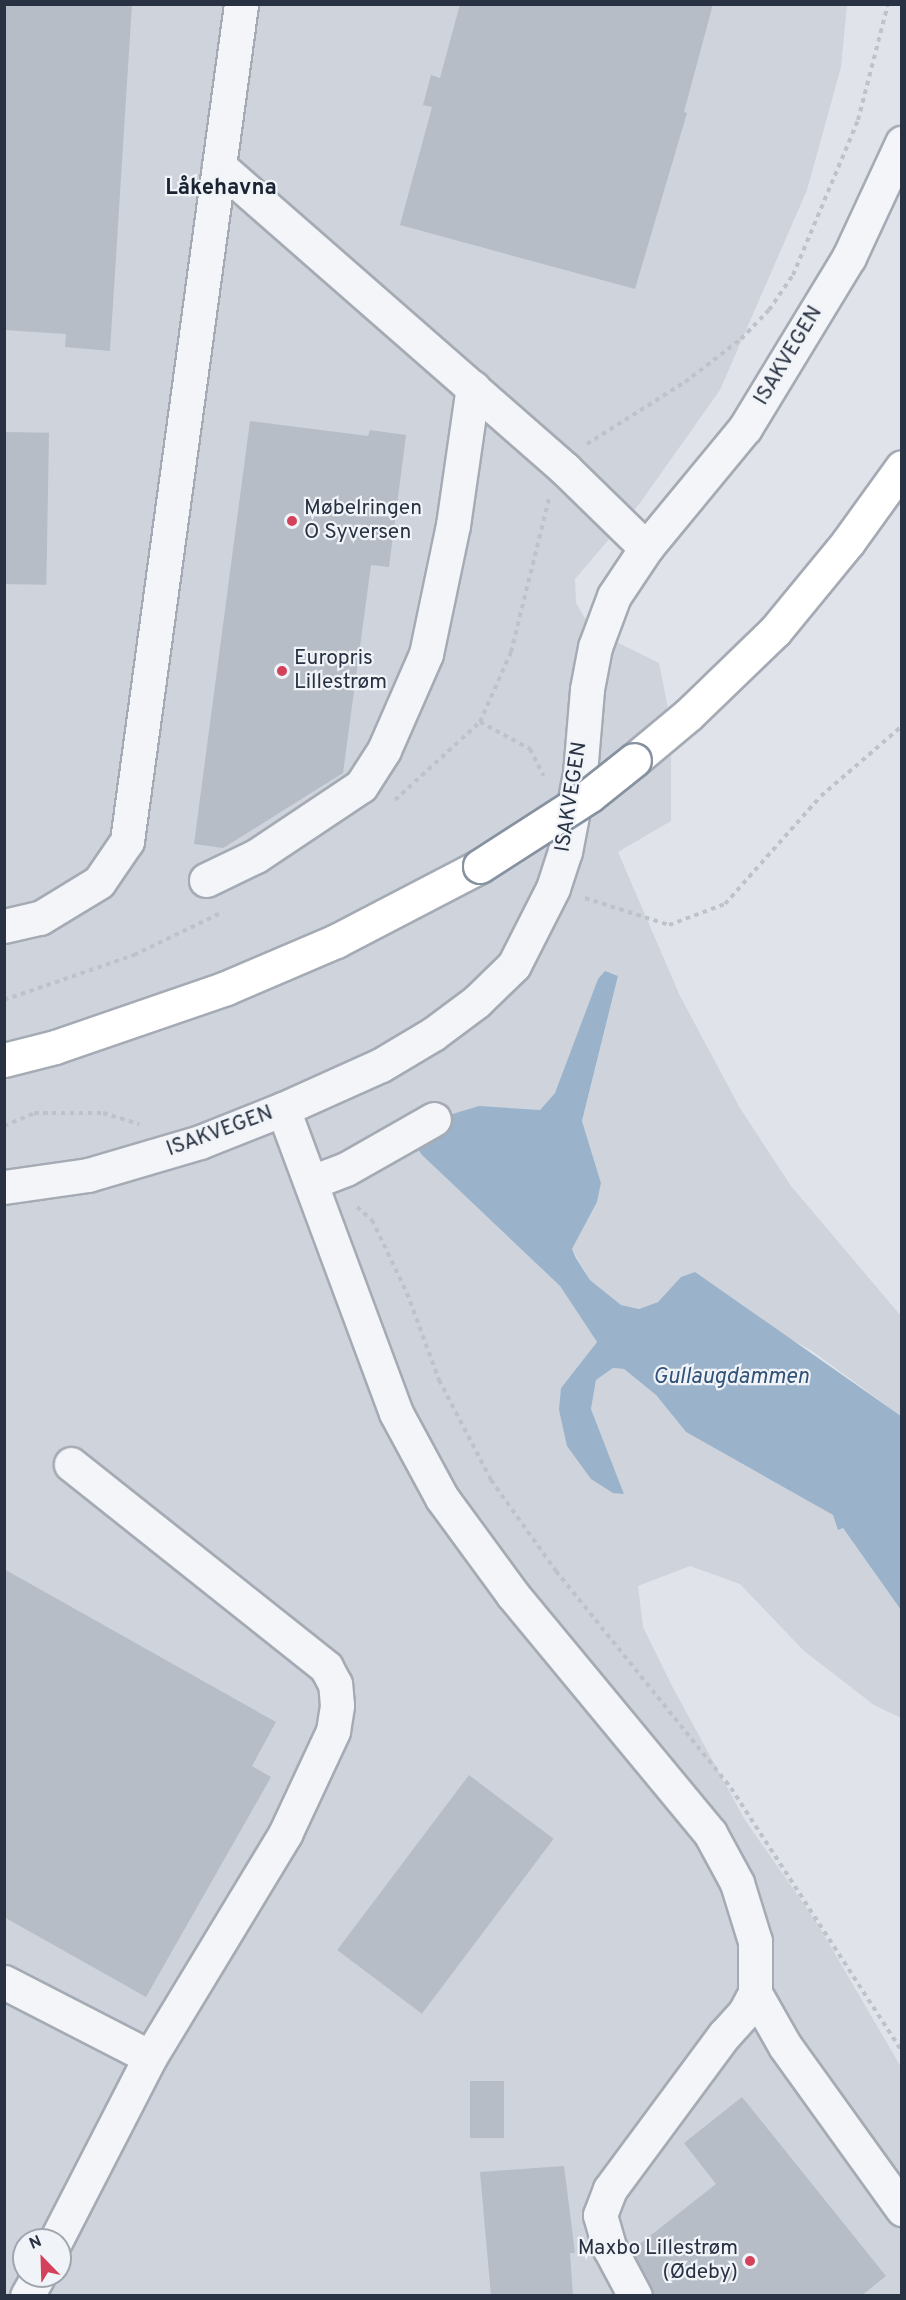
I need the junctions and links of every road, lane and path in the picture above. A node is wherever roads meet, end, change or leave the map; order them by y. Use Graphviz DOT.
graph roads {
  1 [pos="241,4"];
  2 [pos="888,4"];
  3 [pos="902,143"];
  4 [pos="219,166"];
  5 [pos="473,387"];
  6 [pos="580,450"];
  7 [pos="902,467"];
  8 [pos="646,548"];
  9 [pos="480,722"];
  10 [pos="902,726"];
  11 [pos="545,781"];
  12 [pos="206,880"];
  13 [pos="553,888"];
  14 [pos="4,926"];
  15 [pos="4,1060"];
  16 [pos="283,1109"];
  17 [pos="434,1119"];
  18 [pos="148,1124"];
  19 [pos="4,1126"];
  20 [pos="312,1182"];
  21 [pos="4,1187"];
  22 [pos="71,1464"];
  23 [pos="4,1982"];
  24 [pos="754,1993"];
  25 [pos="902,2051"];
  26 [pos="150,2057"];
  27 [pos="902,2209"];
  28 [pos="62,2228"];
  29 [pos="635,2295"];
  1 -- 4 [label="street"];
  2 -- 6 [label="path"];
  3 -- 8 [label="street, ISAKVEGEN"];
  4 -- 5 [label="street"];
  4 -- 14 [label="street"];
  5 -- 8 [label="street"];
  5 -- 12 [label="street"];
  7 -- 15 [label="highway, bridge"];
  8 -- 13 [label="street, ISAKVEGEN"];
  9 -- 11 [label="path"];
  10 -- 13 [label="path"];
  13 -- 16 [label="street, ISAKVEGEN"];
  16 -- 20 [label="street"];
  16 -- 21 [label="street, ISAKVEGEN"];
  17 -- 20 [label="street"];
  18 -- 19 [label="path"];
  20 -- 24 [label="street"];
  20 -- 25 [label="path"];
  22 -- 26 [label="street"];
  23 -- 26 [label="street"];
  24 -- 27 [label="street"];
  24 -- 29 [label="street"];
  26 -- 28 [label="street"];
}
